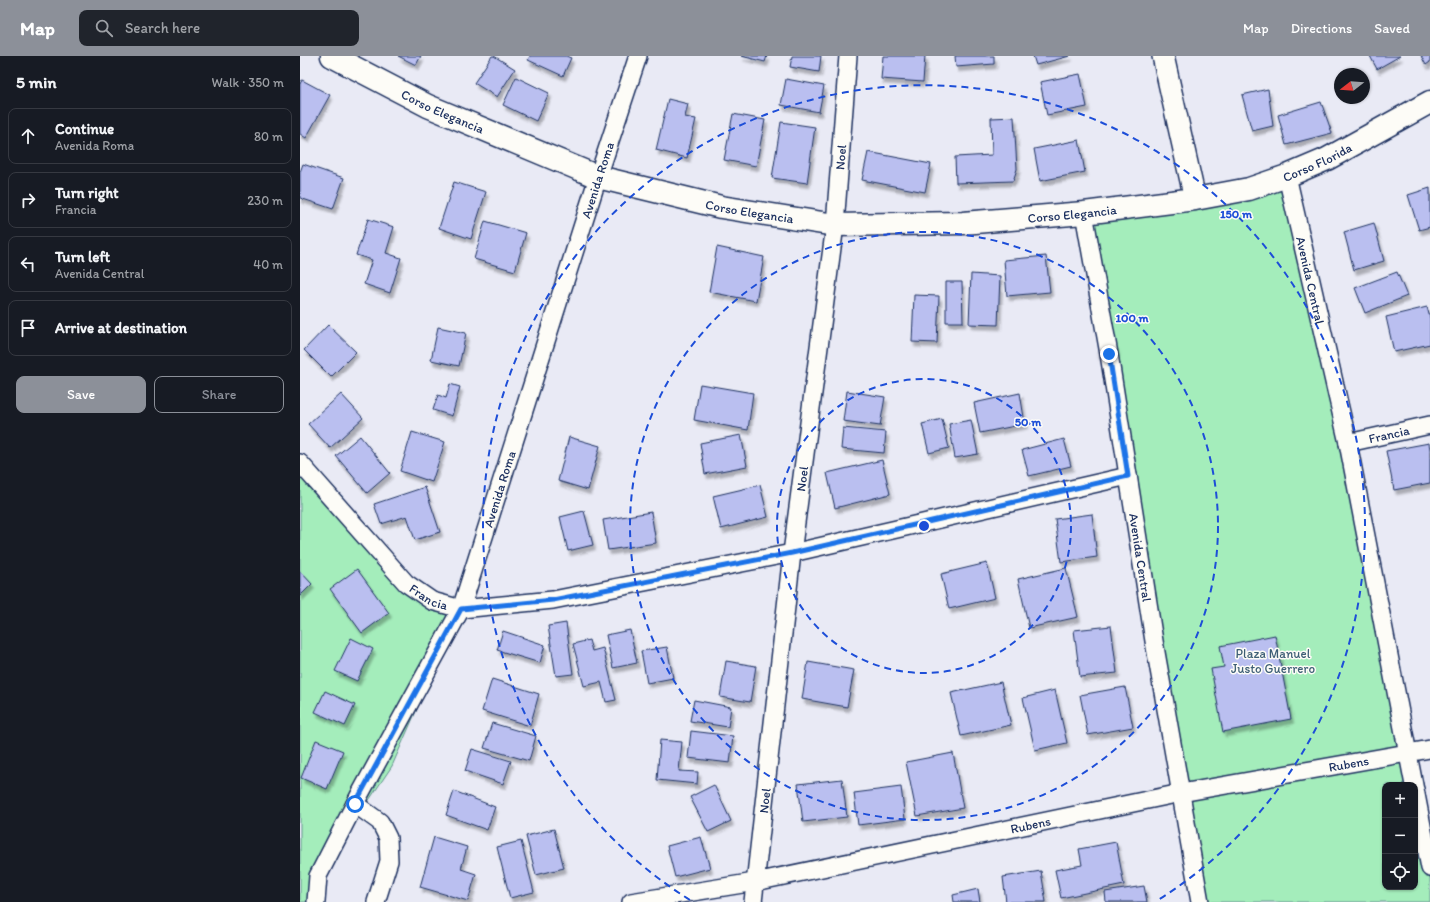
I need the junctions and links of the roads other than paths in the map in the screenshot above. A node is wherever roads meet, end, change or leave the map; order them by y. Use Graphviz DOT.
graph roads {
  1 [pos="332,56"];
  2 [pos="638,56"];
  3 [pos="848,56"];
  4 [pos="1163,56"];
  5 [pos="1430,102"];
  6 [pos="598,176"];
  7 [pos="1287,176"];
  8 [pos="1195,198"];
  9 [pos="1084,213"];
  10 [pos="835,225"];
  11 [pos="1430,425"];
  12 [pos="1348,443"];
  13 [pos="300,463"];
  14 [pos="1128,476"];
  15 [pos="792,553"];
  16 [pos="461,609"];
  17 [pos="1430,750"];
  18 [pos="1408,754"];
  19 [pos="1413,782"];
  20 [pos="1181,793"];
  21 [pos="355,804"];
  22 [pos="1418,805"];
  23 [pos="1430,868"];
  24 [pos="755,882"];
  25 [pos="316,902"];
  26 [pos="376,902"];
  27 [pos="631,902"];
  28 [pos="753,902"];
  29 [pos="1200,902"];
  1 -- 6 [label="main road, Corso Elegancia"];
  2 -- 6 [label="street, Avenida Roma"];
  3 -- 10 [label="street, Noel"];
  4 -- 8 [label="street"];
  5 -- 7 [label="main road, Corso Florida"];
  6 -- 10 [label="main road, Corso Elegancia"];
  6 -- 16 [label="street, Avenida Roma"];
  7 -- 8 [label="main road, Corso Florida"];
  7 -- 12 [label="street, Avenida Central"];
  8 -- 9 [label="main road, Corso Elegancia"];
  9 -- 10 [label="main road, Corso Elegancia"];
  9 -- 14 [label="street, Avenida Central"];
  10 -- 15 [label="street, Noel"];
  11 -- 12 [label="street, Francia"];
  12 -- 18 [label="street, Avenida Central"];
  13 -- 16 [label="street, Francia"];
  14 -- 15 [label="street, Francia"];
  14 -- 20 [label="street, Avenida Central"];
  15 -- 16 [label="street, Francia"];
  15 -- 24 [label="street, Noel"];
  16 -- 21 [label="street, Avenida Roma"];
  17 -- 18 [label="street, Rubens"];
  18 -- 19 [label="street, Avenida Central"];
  18 -- 20 [label="street, Rubens"];
  20 -- 24 [label="street, Rubens"];
  20 -- 29 [label="street, Avenida Central"];
  21 -- 25 [label="street, Avenida Roma"];
  21 -- 26 [label="street"];
  22 -- 23 [label="street"];
  24 -- 27 [label="street, Rubens"];
  24 -- 28 [label="street, Noel"];
}
